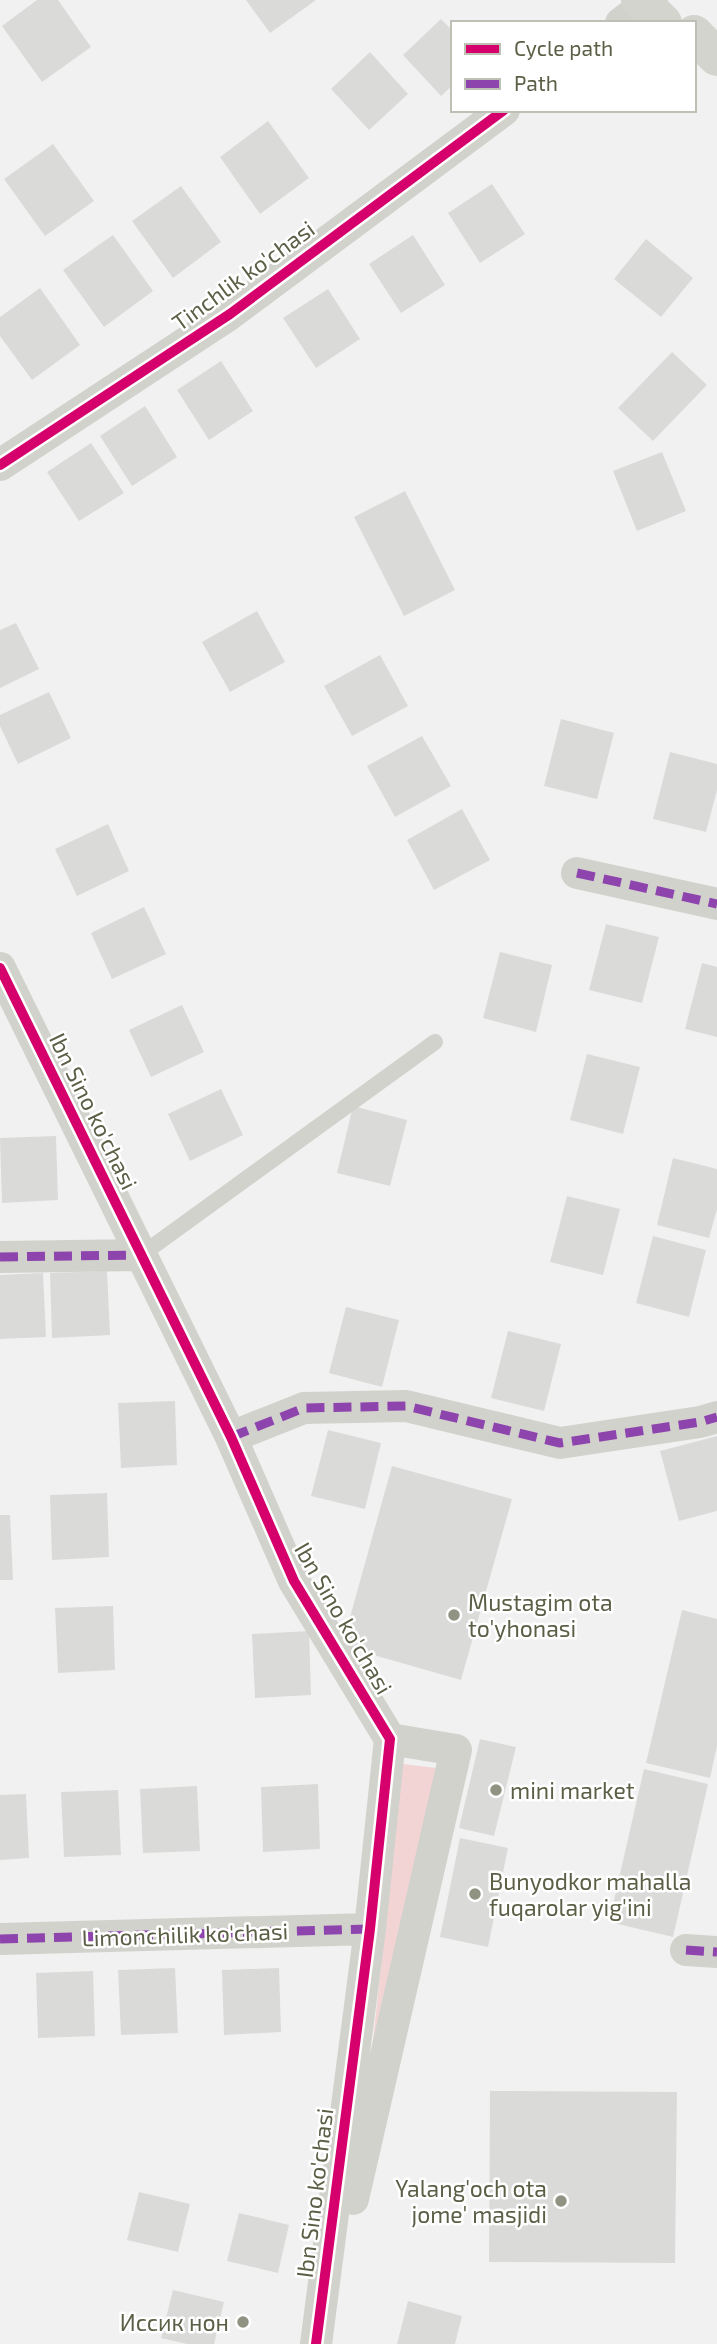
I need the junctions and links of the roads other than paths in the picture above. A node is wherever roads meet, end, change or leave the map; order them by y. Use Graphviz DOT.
graph roads {
  1 [pos="647,8"];
  2 [pos="678,21"];
  3 [pos="696,36"];
  4 [pos="696,57"];
  5 [pos="717,57"];
  6 [pos="717,77"];
  7 [pos="500,112"];
  8 [pos="0,465"];
  9 [pos="577,873"];
  10 [pos="717,904"];
  11 [pos="0,968"];
  12 [pos="435,1042"];
  13 [pos="141,1255"];
  14 [pos="0,1258"];
  15 [pos="717,1417"];
  16 [pos="231,1437"];
  17 [pos="390,1739"];
  18 [pos="370,1928"];
  19 [pos="0,1939"];
  20 [pos="686,1950"];
  21 [pos="717,1952"];
  22 [pos="318,2344"];
  1 -- 2 [label="main road"];
  3 -- 5 [label="main road"];
  4 -- 6 [label="main road"];
  7 -- 8 [label="street, Tinchlik ko'chasi"];
  9 -- 10 [label="street"];
  11 -- 13 [label="street, Ibn Sino ko'chasi"];
  12 -- 13 [label="lane"];
  13 -- 14 [label="street"];
  13 -- 16 [label="street, Ibn Sino ko'chasi"];
  15 -- 16 [label="street"];
  16 -- 17 [label="street, Ibn Sino ko'chasi"];
  17 -- 18 [label="street, Ibn Sino ko'chasi"];
  17 -- 22 [label="street, Ibn Sino ko'chasi"];
  18 -- 19 [label="street, Limonchilik ko'chasi"];
  18 -- 22 [label="street, Ibn Sino ko'chasi"];
  20 -- 21 [label="street"];
}
